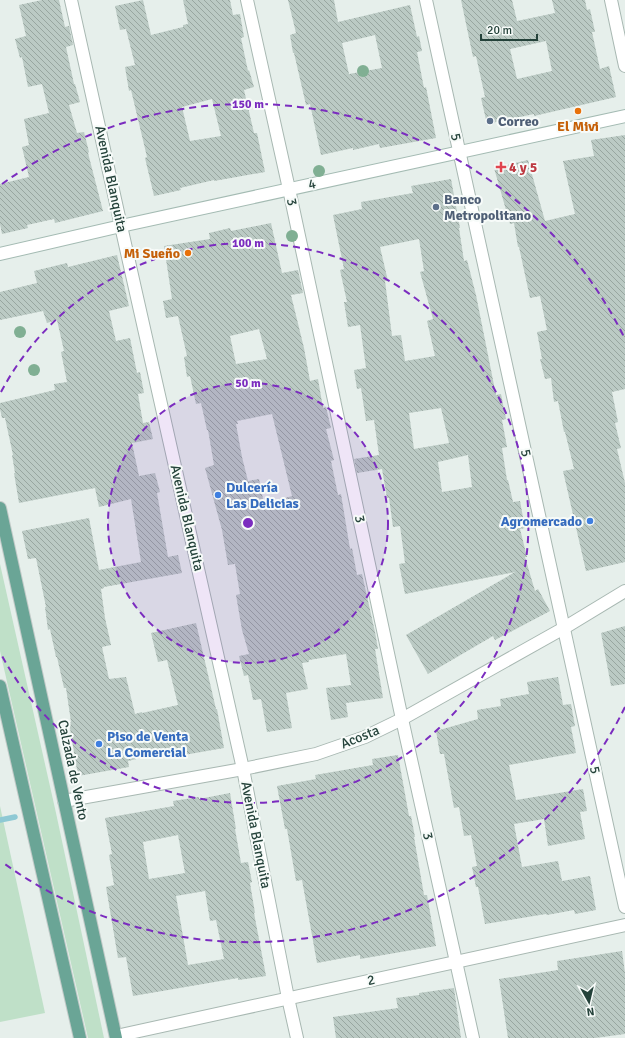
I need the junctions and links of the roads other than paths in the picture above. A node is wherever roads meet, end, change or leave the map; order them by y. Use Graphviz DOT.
graph roads {
  1 [pos="71,0"];
  2 [pos="247,0"];
  3 [pos="426,0"];
  4 [pos="611,0"];
  5 [pos="625,66"];
  6 [pos="625,116"];
  7 [pos="460,152"];
  8 [pos="289,189"];
  9 [pos="121,226"];
  10 [pos="0,254"];
  11 [pos="0,508"];
  12 [pos="625,591"];
  13 [pos="564,628"];
  14 [pos="0,686"];
  15 [pos="402,719"];
  16 [pos="243,769"];
  17 [pos="64,801"];
  18 [pos="625,906"];
  19 [pos="625,925"];
  20 [pos="456,962"];
  21 [pos="288,998"];
  22 [pos="116,1037"];
  23 [pos="80,1038"];
  24 [pos="297,1038"];
  25 [pos="473,1038"];
  1 -- 9 [label="street, Avenida Blanquita"];
  2 -- 8 [label="street, 3"];
  3 -- 7 [label="street, 5"];
  4 -- 5 [label="street"];
  6 -- 7 [label="street, 4"];
  7 -- 8 [label="street, 4"];
  7 -- 13 [label="street, 5"];
  8 -- 9 [label="street, 4"];
  8 -- 15 [label="street, 3"];
  9 -- 10 [label="street, 4"];
  9 -- 16 [label="street, Avenida Blanquita"];
  11 -- 17 [label="main road, Calzada de Vento"];
  12 -- 13 [label="street, Acosta"];
  13 -- 15 [label="street, Acosta"];
  13 -- 18 [label="street, 5"];
  14 -- 23 [label="main road"];
  15 -- 16 [label="street, Acosta"];
  15 -- 20 [label="street, 3"];
  16 -- 17 [label="street, Acosta"];
  16 -- 21 [label="street, Avenida Blanquita"];
  17 -- 22 [label="main road, Calzada de Vento"];
  19 -- 20 [label="street, 2"];
  20 -- 21 [label="street, 2"];
  20 -- 25 [label="street, 3"];
  21 -- 22 [label="street, 2"];
  21 -- 24 [label="street, Avenida Blanquita"];
}
